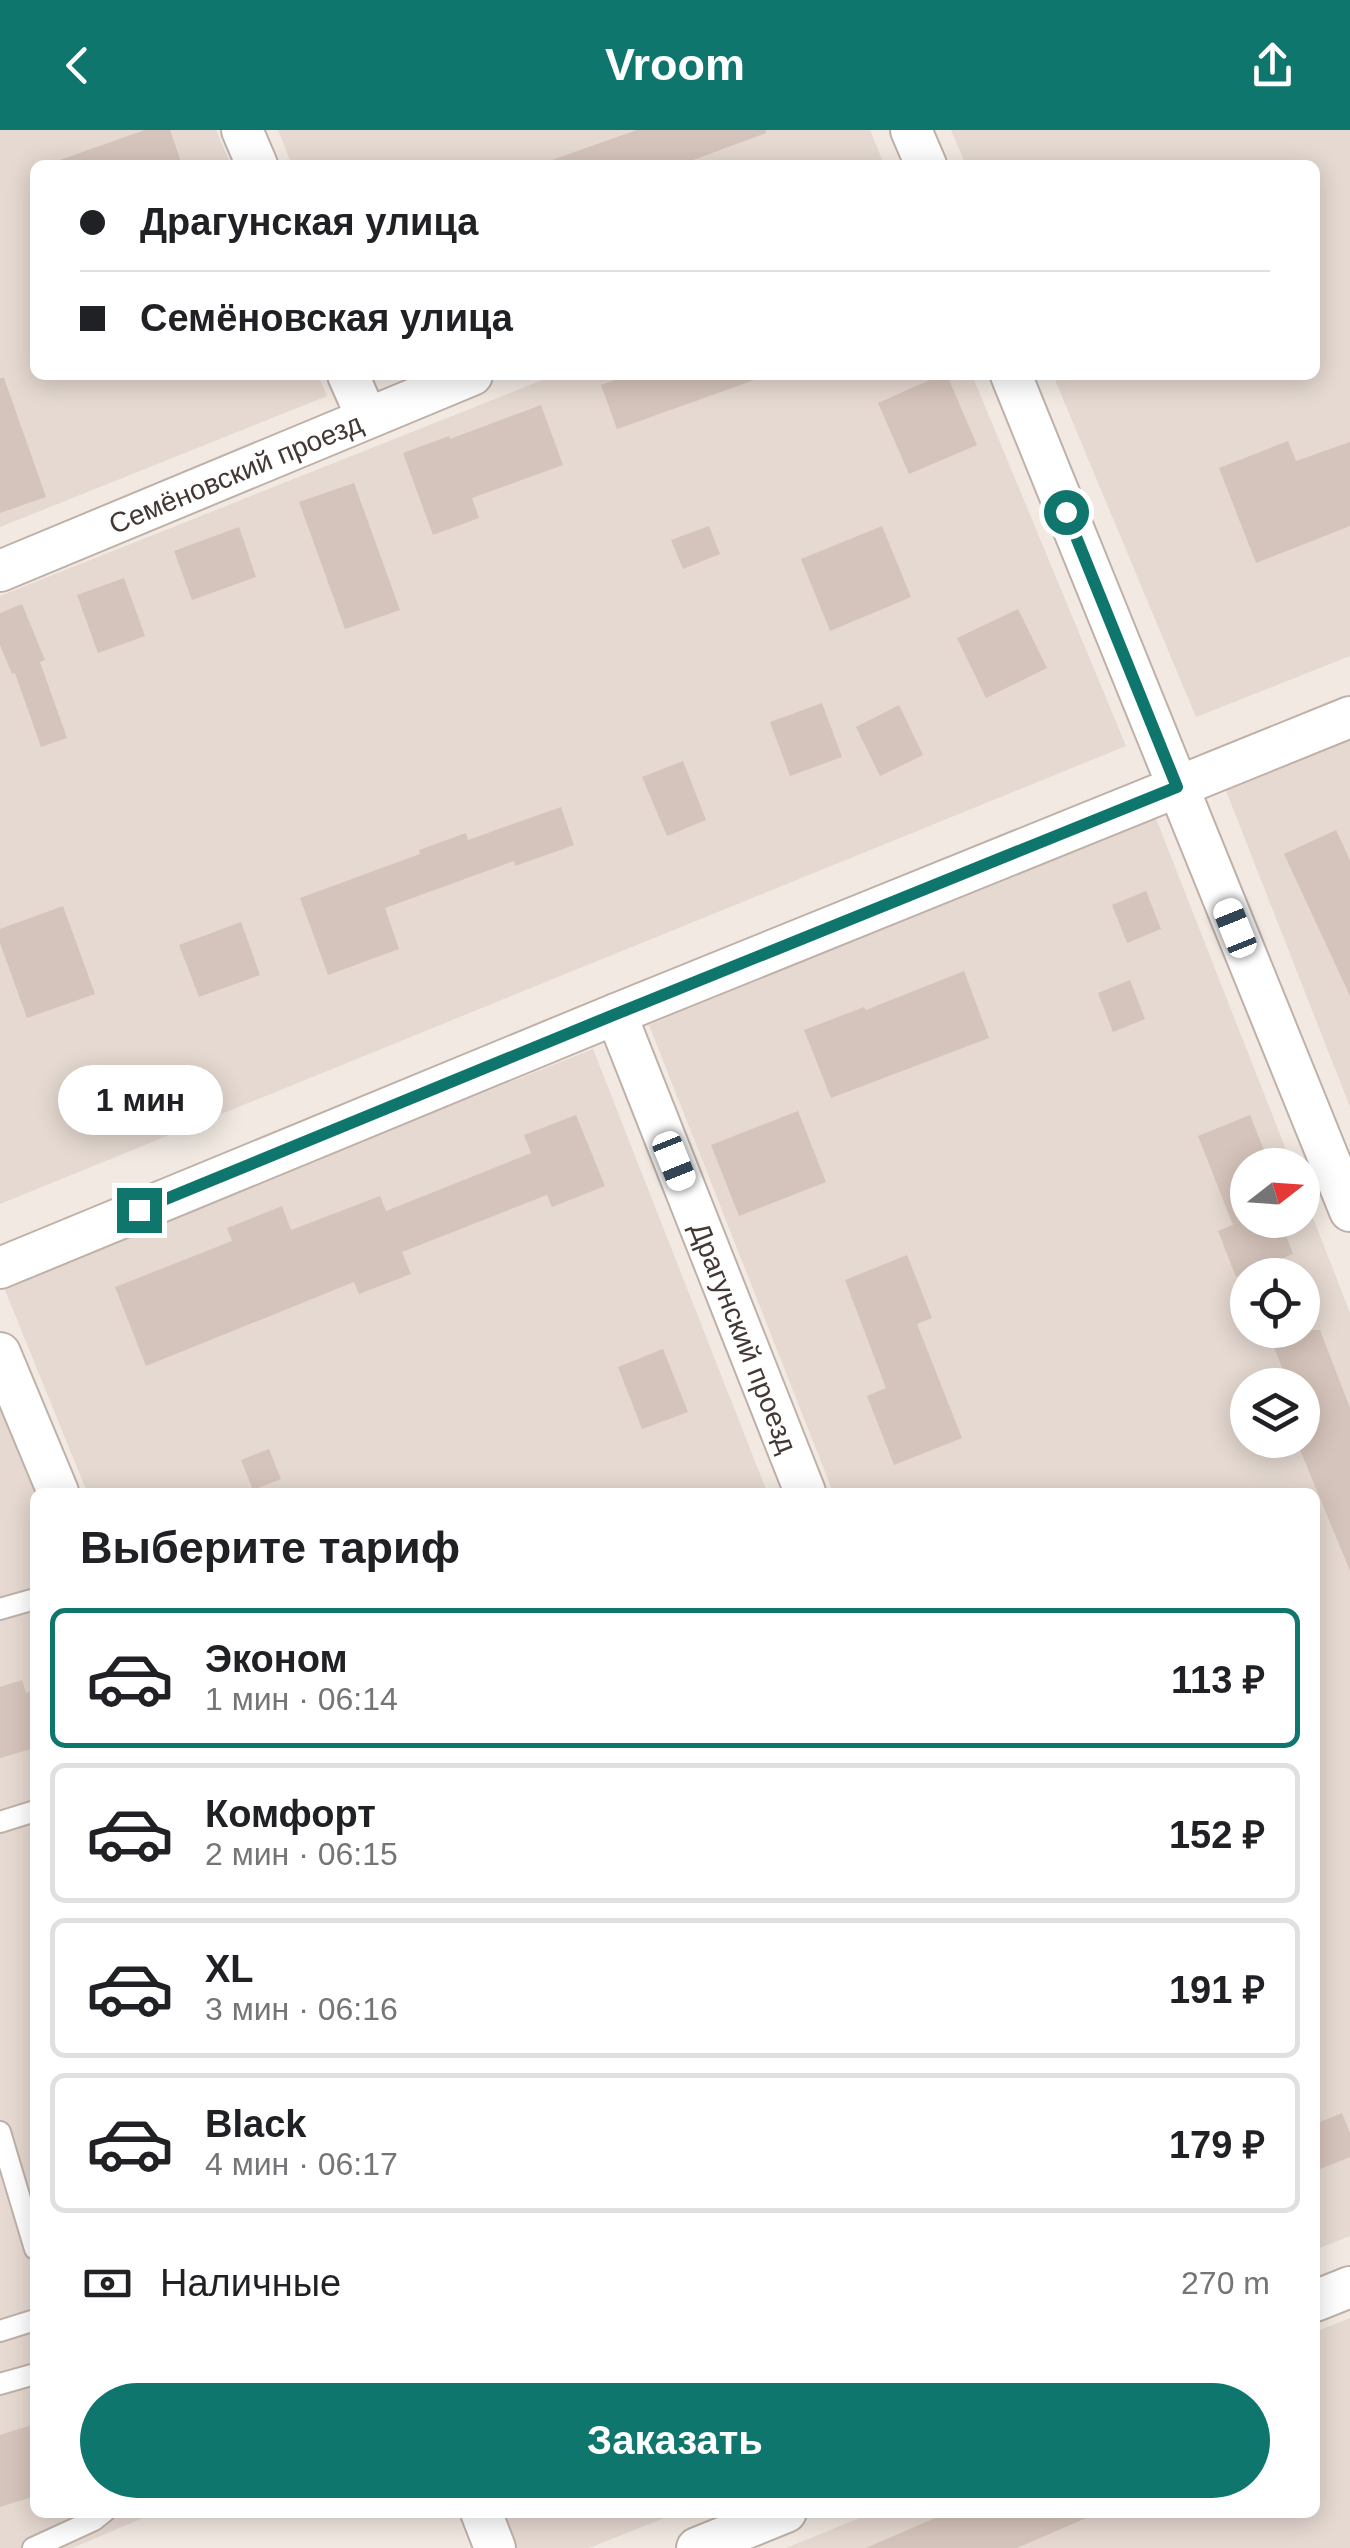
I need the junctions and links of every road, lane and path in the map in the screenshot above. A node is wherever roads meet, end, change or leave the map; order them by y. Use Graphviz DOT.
graph roads {
  1 [pos="242,130"];
  2 [pos="911,130"];
  3 [pos="255,160"];
  4 [pos="924,160"];
  5 [pos="350,380"];
  6 [pos="460,380"];
  7 [pos="1013,380"];
  8 [pos="367,418"];
  9 [pos="0,571"];
  10 [pos="1350,717"];
  11 [pos="1177,787"];
  12 [pos="616,1014"];
  13 [pos="1350,1210"];
  14 [pos="0,1268"];
  15 [pos="4,1371"];
  16 [pos="56,1488"];
  17 [pos="803,1488"];
  18 [pos="30,1600"];
  19 [pos="0,1609"];
  20 [pos="30,1813"];
  21 [pos="0,1822"];
  22 [pos="2,2145"];
  23 [pos="30,2232"];
  24 [pos="1350,2287"];
  25 [pos="1320,2299"];
  26 [pos="30,2322"];
  27 [pos="0,2331"];
  28 [pos="30,2375"];
  29 [pos="0,2384"];
  30 [pos="96,2518"];
  31 [pos="484,2518"];
  32 [pos="771,2518"];
  33 [pos="33,2548"];
  34 [pos="496,2548"];
  35 [pos="697,2548"];
  1 -- 3 [label="street"];
  2 -- 4 [label="street"];
  5 -- 8 [label="street"];
  6 -- 8 [label="street, Семёновский проезд"];
  7 -- 11 [label="street"];
  8 -- 9 [label="street, Семёновский проезд"];
  10 -- 11 [label="street"];
  11 -- 12 [label="street"];
  11 -- 13 [label="street"];
  12 -- 14 [label="street"];
  12 -- 17 [label="street, Драгунский проезд"];
  15 -- 16 [label="street"];
  18 -- 19 [label="lane"];
  20 -- 21 [label="lane"];
  22 -- 23 [label="lane"];
  24 -- 25 [label="street"];
  26 -- 27 [label="lane"];
  28 -- 29 [label="lane"];
  30 -- 33 [label="lane"];
  31 -- 34 [label="street"];
  32 -- 35 [label="street"];
}
